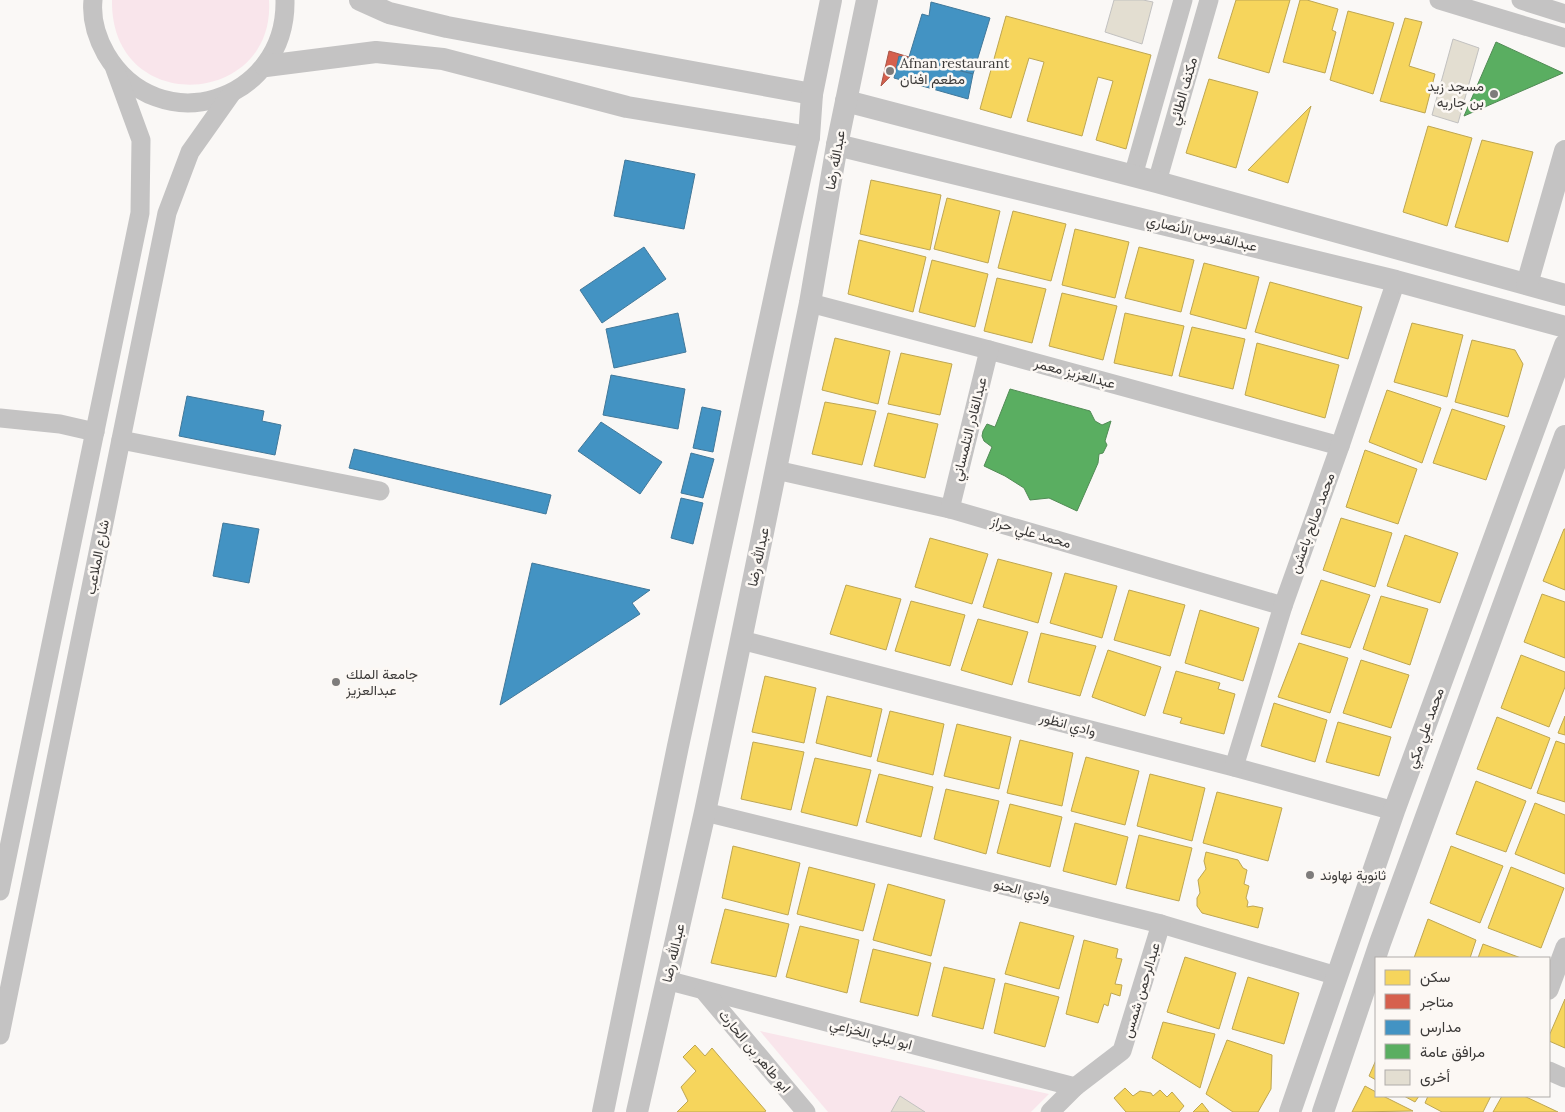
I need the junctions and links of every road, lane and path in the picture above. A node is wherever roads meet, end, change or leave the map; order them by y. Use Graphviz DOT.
graph roads {
  1 [pos="93,0"];
  2 [pos="285,0"];
  3 [pos="360,0"];
  4 [pos="831,0"];
  5 [pos="868,0"];
  6 [pos="1183,0"];
  7 [pos="1209,0"];
  8 [pos="1439,0"];
  9 [pos="1520,0"];
  10 [pos="1565,14"];
  11 [pos="1565,38"];
  12 [pos="266,66"];
  13 [pos="115,69"];
  14 [pos="231,94"];
  15 [pos="812,94"];
  16 [pos="846,101"];
  17 [pos="809,137"];
  18 [pos="837,145"];
  19 [pos="1565,151"];
  20 [pos="1133,176"];
  21 [pos="1157,182"];
  22 [pos="1396,281"];
  23 [pos="1527,284"];
  24 [pos="1563,287"];
  25 [pos="810,303"];
  26 [pos="1565,327"];
  27 [pos="1565,345"];
  28 [pos="989,350"];
  29 [pos="0,418"];
  30 [pos="95,432"];
  31 [pos="1565,436"];
  32 [pos="121,440"];
  33 [pos="1340,446"];
  34 [pos="776,470"];
  35 [pos="380,491"];
  36 [pos="950,509"];
  37 [pos="1283,606"];
  38 [pos="741,640"];
  39 [pos="1234,768"];
  40 [pos="1394,811"];
  41 [pos="705,812"];
  42 [pos="0,891"];
  43 [pos="1162,924"];
  44 [pos="1352,933"];
  45 [pos="1380,943"];
  46 [pos="1565,947"];
  47 [pos="1377,957"];
  48 [pos="1375,967"];
  49 [pos="1337,976"];
  50 [pos="666,980"];
  51 [pos="1371,986"];
  52 [pos="1550,987"];
  53 [pos="704,991"];
  54 [pos="0,1035"];
  55 [pos="1550,1071"];
  56 [pos="1565,1078"];
  57 [pos="1076,1087"];
  58 [pos="603,1112"];
  59 [pos="637,1112"];
  60 [pos="806,1112"];
  61 [pos="1050,1112"];
  62 [pos="1290,1112"];
  63 [pos="1323,1112"];
  1 -- 13 [label="street"];
  2 -- 12 [label="street"];
  3 -- 15 [label="street"];
  4 -- 15 [label="street"];
  5 -- 16 [label="street, عبدالله رضا"];
  6 -- 20 [label="street, مكنف الطائي"];
  7 -- 21 [label="street, مكنف الطائي"];
  8 -- 11 [label="street"];
  9 -- 10 [label="street"];
  12 -- 14 [label="street"];
  12 -- 17 [label="street"];
  13 -- 14 [label="street"];
  13 -- 30 [label="street, شارع الملاعب"];
  14 -- 32 [label="street, شارع الملاعب"];
  15 -- 17 [label="street"];
  16 -- 18 [label="street, عبدالله رضا"];
  16 -- 20 [label="street"];
  17 -- 58 [label="street"];
  18 -- 22 [label="street, عبدالقدوس الأنصاري"];
  18 -- 25 [label="street, عبدالله رضا"];
  19 -- 23 [label="street"];
  20 -- 21 [label="street"];
  21 -- 23 [label="street"];
  22 -- 26 [label="street, عبدالقدوس الأنصاري"];
  22 -- 33 [label="street, محمد صالح باعشن"];
  23 -- 24 [label="street"];
  25 -- 28 [label="street, عبدالعزيز معمر"];
  25 -- 34 [label="street, عبدالله رضا"];
  27 -- 40 [label="street, محمد علي مكي"];
  28 -- 33 [label="street, عبدالعزيز معمر"];
  28 -- 36 [label="street, عبدالقادر التلمساني"];
  29 -- 30 [label="street"];
  30 -- 42 [label="street, شارع الملاعب"];
  31 -- 45 [label="street"];
  32 -- 35 [label="street"];
  32 -- 54 [label="street, شارع الملاعب"];
  33 -- 37 [label="street, محمد صالح باعشن"];
  34 -- 36 [label="street, محمد علي حراز"];
  34 -- 38 [label="street, عبدالله رضا"];
  36 -- 37 [label="street, محمد علي حراز"];
  37 -- 39 [label="street, محمد صالح باعشن"];
  38 -- 39 [label="street, وادي انظور"];
  38 -- 41 [label="street, عبدالله رضا"];
  39 -- 40 [label="street, وادي انظور"];
  40 -- 44 [label="street, محمد علي مكي"];
  41 -- 43 [label="street, وادي الحنو"];
  41 -- 50 [label="street, عبدالله رضا"];
  43 -- 49 [label="street, وادي الحنو"];
  43 -- 57 [label="street, عبدالرحمن شمس"];
  44 -- 45 [label="street"];
  44 -- 49 [label="street, محمد علي مكي"];
  45 -- 47 [label="street"];
  46 -- 52 [label="street"];
  48 -- 51 [label="street"];
  49 -- 62 [label="street, محمد علي مكي"];
  50 -- 53 [label="street, ابو ليلي الخزاعي"];
  50 -- 59 [label="street, عبدالله رضا"];
  51 -- 63 [label="street"];
  53 -- 57 [label="street, ابو ليلي الخزاعي"];
  53 -- 60 [label="street, ابو طاهر بن الحارث"];
  55 -- 56 [label="street"];
  57 -- 61 [label="street, عبدالرحمن شمس"];
}
